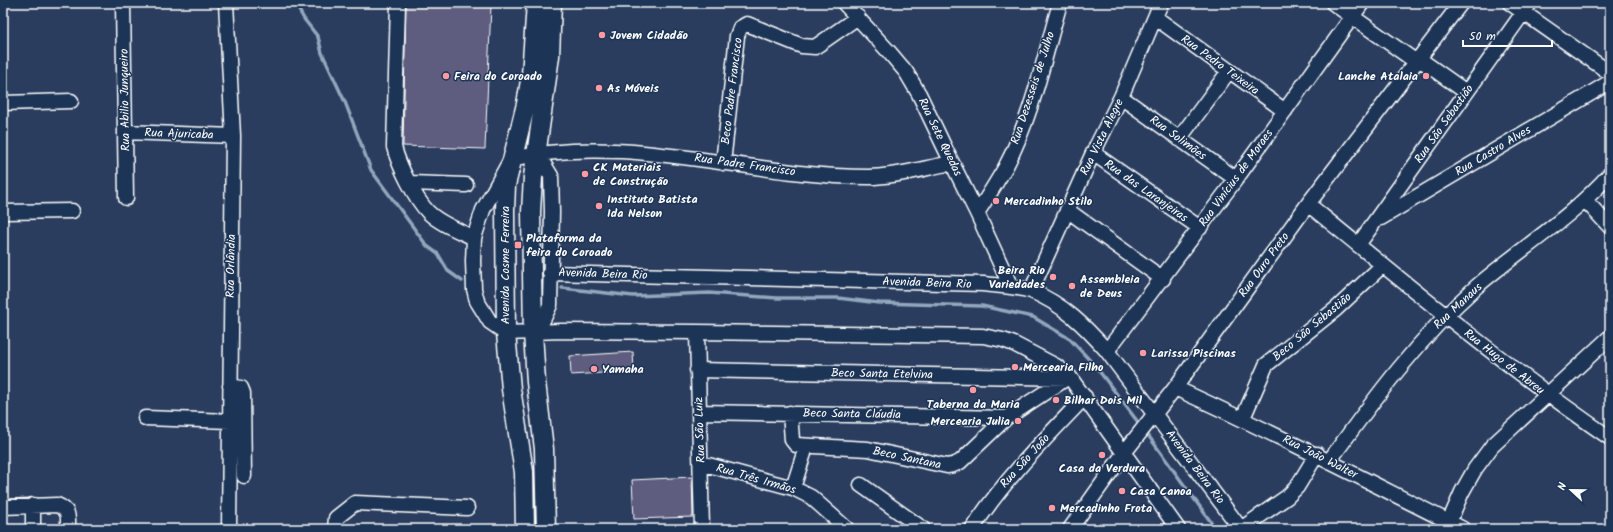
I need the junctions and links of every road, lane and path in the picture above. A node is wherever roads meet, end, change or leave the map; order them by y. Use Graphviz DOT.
graph roads {
  1 [pos="122,3"];
  2 [pos="226,3"];
  3 [pos="398,3"];
  4 [pos="536,3"];
  5 [pos="552,3"];
  6 [pos="844,3"];
  7 [pos="1060,3"];
  8 [pos="1161,3"];
  9 [pos="1333,3"];
  10 [pos="1362,3"];
  11 [pos="1461,3"];
  12 [pos="1510,3"];
  13 [pos="1527,8"];
  14 [pos="1353,16"];
  15 [pos="858,17"];
  16 [pos="1156,18"];
  17 [pos="1417,60"];
  18 [pos="1229,71"];
  19 [pos="1610,73"];
  20 [pos="1610,82"];
  21 [pos="1466,92"];
  22 [pos="1122,97"];
  23 [pos="71,101"];
  24 [pos="3,103"];
  25 [pos="1285,111"];
  26 [pos="125,132"];
  27 [pos="233,136"];
  28 [pos="1179,139"];
  29 [pos="536,153"];
  30 [pos="1093,153"];
  31 [pos="511,159"];
  32 [pos="723,163"];
  33 [pos="952,163"];
  34 [pos="1610,174"];
  35 [pos="1236,179"];
  36 [pos="410,183"];
  37 [pos="466,185"];
  38 [pos="126,198"];
  39 [pos="1586,200"];
  40 [pos="1308,204"];
  41 [pos="1067,210"];
  42 [pos="72,211"];
  43 [pos="3,212"];
  44 [pos="978,213"];
  45 [pos="1376,221"];
  46 [pos="1610,227"];
  47 [pos="1200,228"];
  48 [pos="474,238"];
  49 [pos="1358,245"];
  50 [pos="1383,265"];
  51 [pos="550,273"];
  52 [pos="1163,279"];
  53 [pos="1011,287"];
  54 [pos="1030,291"];
  55 [pos="1446,316"];
  56 [pos="532,332"];
  57 [pos="696,332"];
  58 [pos="506,333"];
  59 [pos="1610,337"];
  60 [pos="1107,351"];
  61 [pos="697,370"];
  62 [pos="1068,377"];
  63 [pos="230,386"];
  64 [pos="1175,388"];
  65 [pos="1546,395"];
  66 [pos="1085,398"];
  67 [pos="699,412"];
  68 [pos="790,413"];
  69 [pos="144,418"];
  70 [pos="1006,418"];
  71 [pos="1243,418"];
  72 [pos="1150,419"];
  73 [pos="230,421"];
  74 [pos="1610,438"];
  75 [pos="806,446"];
  76 [pos="1126,450"];
  77 [pos="1316,454"];
  78 [pos="1330,460"];
  79 [pos="701,463"];
  80 [pos="244,476"];
  81 [pos="862,484"];
  82 [pos="793,488"];
  83 [pos="33,505"];
  84 [pos="3,508"];
  85 [pos="467,508"];
  86 [pos="1449,522"];
  87 [pos="33,529"];
  88 [pos="68,529"];
  89 [pos="228,529"];
  90 [pos="335,529"];
  91 [pos="525,529"];
  92 [pos="546,529"];
  93 [pos="702,529"];
  94 [pos="847,529"];
  95 [pos="923,529"];
  96 [pos="972,529"];
  97 [pos="1070,529"];
  98 [pos="1178,529"];
  99 [pos="1241,529"];
  100 [pos="1463,529"];
  1 -- 26 [label="street, Rua Abilio Junqueiro"];
  2 -- 27 [label="street, Rua Orlândia"];
  3 -- 36 [label="street"];
  4 -- 31 [label="main road, Avenida Cosme Ferreira"];
  5 -- 29 [label="main road"];
  6 -- 15 [label="street, Rua Sete Quedas"];
  7 -- 44 [label="street, Rua Dezesseis de Julho"];
  8 -- 16 [label="street, Rua Vista Alegre"];
  9 -- 14 [label="street"];
  10 -- 14 [label="street, Rua Vinícius de Moraes"];
  11 -- 17 [label="street, Rua Ouro Preto"];
  12 -- 13 [label="street"];
  13 -- 19 [label="street"];
  13 -- 21 [label="street, Rua São Sebastião"];
  14 -- 17 [label="street"];
  14 -- 25 [label="street, Rua Vinícius de Moraes"];
  15 -- 32 [label="street, Beco Padre Francisco"];
  15 -- 33 [label="street, Rua Sete Quedas"];
  16 -- 18 [label="street, Rua Pedro Teixeira"];
  16 -- 22 [label="street, Rua Vista Alegre"];
  17 -- 21 [label="street"];
  17 -- 40 [label="street, Rua Ouro Preto"];
  18 -- 25 [label="street, Rua Pedro Teixeira"];
  18 -- 28 [label="street"];
  20 -- 45 [label="street, Rua Castro Alves"];
  21 -- 45 [label="street, Rua São Sebastião"];
  22 -- 28 [label="street, Rua Solimões"];
  22 -- 30 [label="street, Rua Vista Alegre"];
  23 -- 24 [label="street"];
  25 -- 35 [label="street, Rua Vinícius de Moraes"];
  26 -- 27 [label="street, Rua Ajuricaba"];
  26 -- 38 [label="street, Rua Abilio Junqueiro"];
  27 -- 63 [label="street, Rua Orlândia"];
  28 -- 35 [label="street, Rua Solimões"];
  29 -- 31 [label="street, Rua Padre Francisco"];
  29 -- 32 [label="street, Rua Padre Francisco"];
  29 -- 51 [label="street"];
  29 -- 56 [label="main road"];
  30 -- 41 [label="street, Rua Vista Alegre"];
  30 -- 47 [label="street, Rua das Laranjeiras"];
  31 -- 48 [label="street"];
  31 -- 58 [label="main road, Avenida Cosme Ferreira"];
  32 -- 33 [label="street, Rua Padre Francisco"];
  33 -- 44 [label="street, Rua Sete Quedas"];
  34 -- 39 [label="street, Rua Manaus"];
  35 -- 47 [label="street, Rua Vinícius de Moraes"];
  36 -- 37 [label="street"];
  36 -- 48 [label="street"];
  39 -- 46 [label="street"];
  39 -- 55 [label="street, Rua Manaus"];
  40 -- 49 [label="street, Rua Hugo de Abreu"];
  40 -- 64 [label="street, Rua Ouro Preto"];
  41 -- 52 [label="street"];
  41 -- 54 [label="street, Rua Vista Alegre"];
  42 -- 43 [label="street"];
  44 -- 53 [label="street, Rua Sete Quedas"];
  45 -- 49 [label="street, Rua São Sebastião"];
  47 -- 52 [label="street, Rua Vinícius de Moraes"];
  48 -- 58 [label="street"];
  49 -- 50 [label="street, Rua Hugo de Abreu"];
  50 -- 55 [label="street, Rua Hugo de Abreu"];
  50 -- 71 [label="street, Beco São Sebastião"];
  51 -- 53 [label="street, Avenida Beira Rio"];
  51 -- 56 [label="street"];
  52 -- 60 [label="street, Rua Vinícius de Moraes"];
  53 -- 54 [label="street, Avenida Beira Rio"];
  54 -- 60 [label="street, Avenida Beira Rio"];
  55 -- 65 [label="street, Rua Hugo de Abreu"];
  55 -- 78 [label="street, Rua Manaus"];
  56 -- 57 [label="street"];
  56 -- 58 [label="street"];
  56 -- 92 [label="main road"];
  57 -- 61 [label="street, Rua São Luiz"];
  57 -- 62 [label="street"];
  58 -- 91 [label="main road, Avenida Cosme Ferreira"];
  59 -- 65 [label="street"];
  60 -- 72 [label="street, Avenida Beira Rio"];
  61 -- 62 [label="street, Beco Santa Etelvina"];
  61 -- 67 [label="street, Rua São Luiz"];
  62 -- 66 [label="street"];
  62 -- 70 [label="street, Beco Santana"];
  63 -- 73 [label="street, Rua Orlândia"];
  63 -- 80 [label="street"];
  64 -- 71 [label="street, Rua João Walter"];
  64 -- 72 [label="street, Rua Ouro Preto"];
  65 -- 74 [label="street, Rua Hugo de Abreu"];
  65 -- 86 [label="street"];
  66 -- 76 [label="street"];
  66 -- 96 [label="street, Rua São João"];
  67 -- 68 [label="street, Beco Santa Cláudia"];
  67 -- 79 [label="street, Rua São Luiz"];
  68 -- 70 [label="street, Beco Santa Cláudia"];
  68 -- 75 [label="street"];
  69 -- 73 [label="street"];
  70 -- 75 [label="street, Beco Santana"];
  71 -- 77 [label="street, Rua João Walter"];
  72 -- 76 [label="street, Rua Ouro Preto"];
  72 -- 99 [label="street, Avenida Beira Rio"];
  73 -- 89 [label="street, Rua Orlândia"];
  75 -- 82 [label="street"];
  76 -- 97 [label="street, Rua Ouro Preto"];
  76 -- 98 [label="street"];
  77 -- 78 [label="street, Rua João Walter"];
  77 -- 99 [label="street"];
  78 -- 86 [label="street, Rua João Walter"];
  79 -- 82 [label="street, Rua Três Irmãos"];
  79 -- 93 [label="street, Rua São Luiz"];
  81 -- 95 [label="street"];
  82 -- 94 [label="street, Rua Três Irmãos"];
  83 -- 84 [label="street"];
  83 -- 87 [label="street"];
  83 -- 88 [label="street"];
  85 -- 90 [label="street"];
  86 -- 100 [label="street, Rua João Walter"];
}
